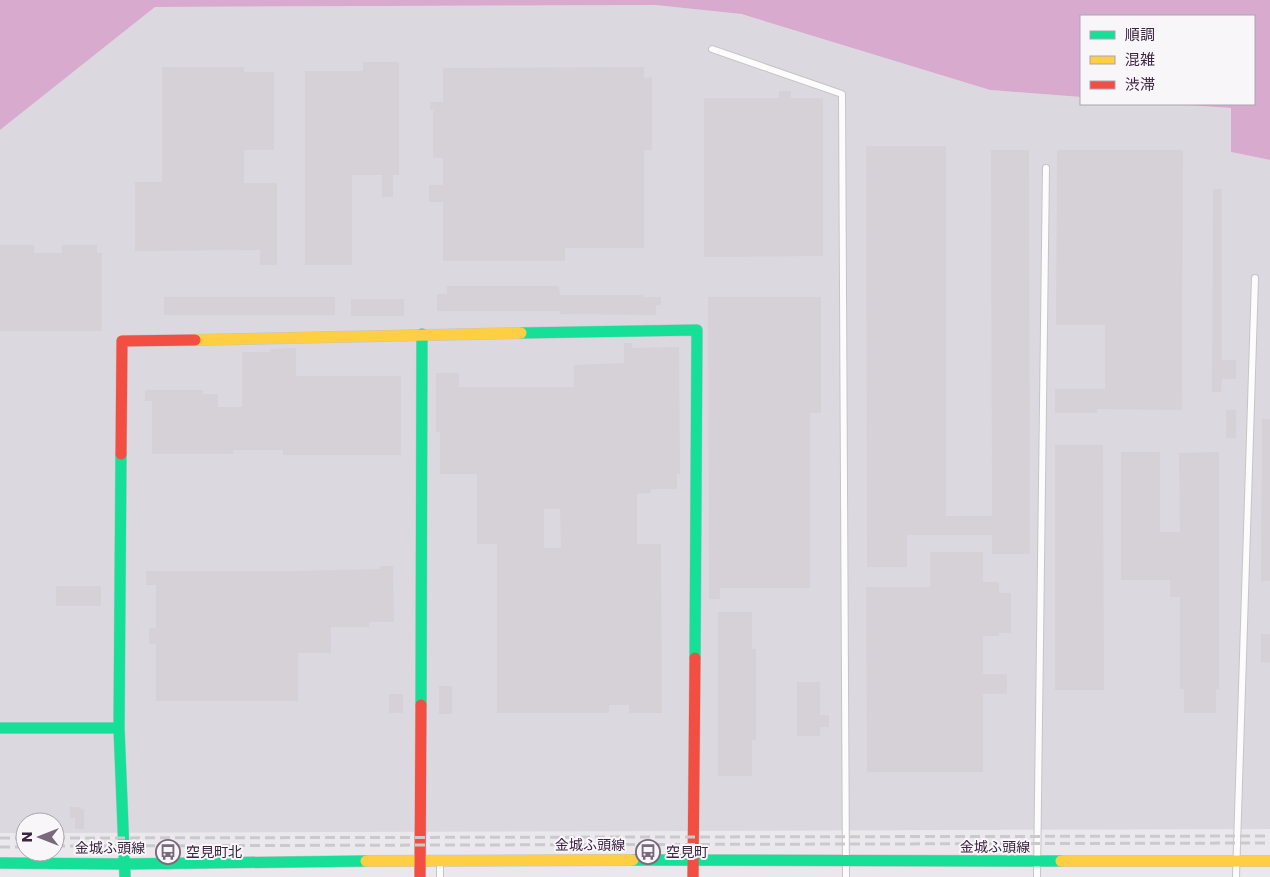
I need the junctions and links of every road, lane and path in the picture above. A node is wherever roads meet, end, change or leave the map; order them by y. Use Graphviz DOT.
graph roads {
  1 [pos="712,49"];
  2 [pos="1046,168"];
  3 [pos="1254,278"];
  4 [pos="422,334"];
  5 [pos="0,728"];
  6 [pos="119,728"];
  7 [pos="421,860"];
  8 [pos="440,860"];
  9 [pos="694,860"];
  10 [pos="846,861"];
  11 [pos="1237,861"];
  12 [pos="1270,861"];
  13 [pos="1037,862"];
  14 [pos="0,863"];
  15 [pos="125,864"];
  16 [pos="125,877"];
  17 [pos="420,877"];
  18 [pos="440,877"];
  19 [pos="693,877"];
  20 [pos="846,877"];
  21 [pos="1037,877"];
  22 [pos="1236,877"];
  1 -- 10 [label="lane"];
  2 -- 13 [label="lane"];
  3 -- 11 [label="lane"];
  4 -- 6 [label="street"];
  4 -- 7 [label="street"];
  4 -- 9 [label="street"];
  5 -- 6 [label="street"];
  6 -- 15 [label="street"];
  7 -- 8 [label="street, 金城ふ頭線"];
  7 -- 15 [label="street, 金城ふ頭線"];
  7 -- 17 [label="street"];
  8 -- 9 [label="street, 金城ふ頭線"];
  8 -- 18 [label="lane"];
  9 -- 10 [label="street, 金城ふ頭線"];
  9 -- 19 [label="street"];
  10 -- 13 [label="street, 金城ふ頭線"];
  10 -- 20 [label="lane"];
  11 -- 12 [label="street, 金城ふ頭線"];
  11 -- 13 [label="street, 金城ふ頭線"];
  11 -- 22 [label="lane"];
  13 -- 21 [label="lane"];
  14 -- 15 [label="street, 金城ふ頭線"];
  15 -- 16 [label="street"];
}
